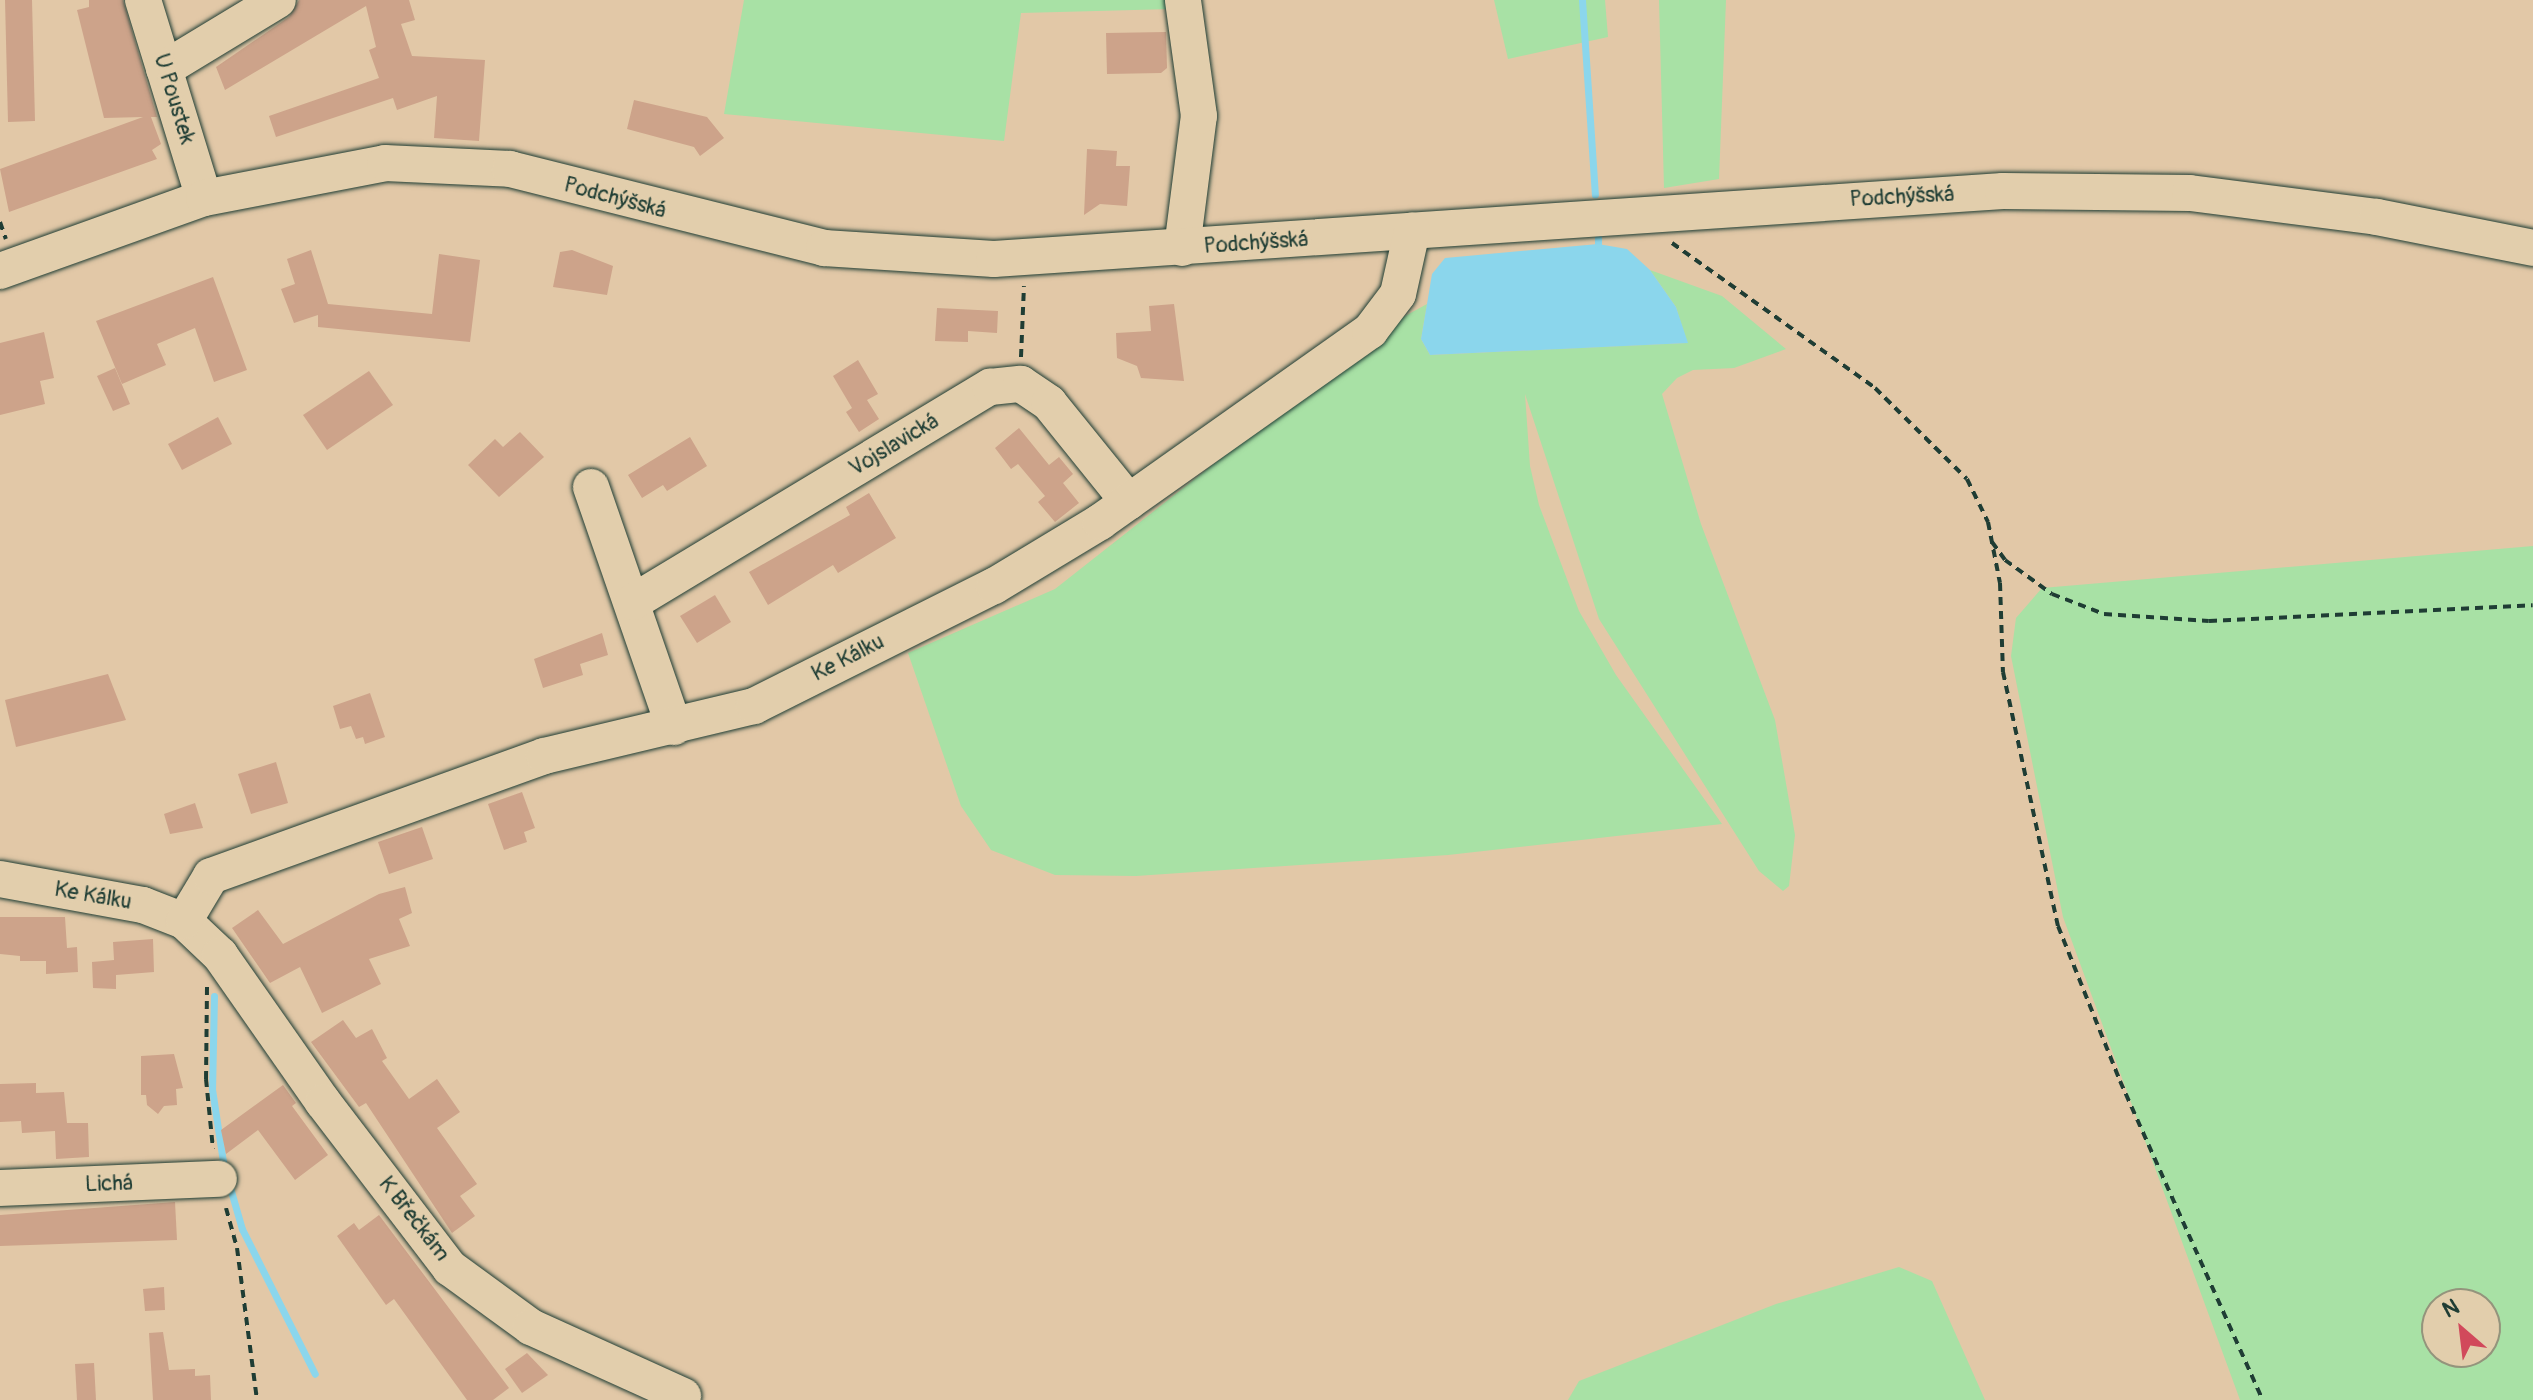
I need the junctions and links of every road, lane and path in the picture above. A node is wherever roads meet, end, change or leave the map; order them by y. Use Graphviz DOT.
graph roads {
  1 [pos="143,0"];
  2 [pos="278,0"];
  3 [pos="1183,0"];
  4 [pos="164,69"];
  5 [pos="204,198"];
  6 [pos="1643,213"];
  7 [pos="1412,231"];
  8 [pos="1182,248"];
  9 [pos="2533,248"];
  10 [pos="1024,257"];
  11 [pos="5,266"];
  12 [pos="1021,384"];
  13 [pos="591,487"];
  14 [pos="1129,502"];
  15 [pos="1990,538"];
  16 [pos="633,602"];
  17 [pos="2533,605"];
  18 [pos="674,727"];
  19 [pos="0,879"];
  20 [pos="184,921"];
  21 [pos="220,955"];
  22 [pos="219,1179"];
  23 [pos="0,1188"];
  24 [pos="683,1396"];
  25 [pos="2263,1400"];
  1 -- 4 [label="street, U Poustek"];
  2 -- 4 [label="street"];
  3 -- 8 [label="street"];
  4 -- 5 [label="street, U Poustek"];
  5 -- 10 [label="street, Podchýšská"];
  5 -- 11 [label="street, Podchýšská"];
  6 -- 7 [label="street, Podchýšská"];
  6 -- 9 [label="street, Podchýšská"];
  6 -- 15 [label="path"];
  7 -- 8 [label="street, Podchýšská"];
  7 -- 14 [label="street, Ke Kálku"];
  8 -- 10 [label="street, Podchýšská"];
  10 -- 12 [label="path"];
  12 -- 14 [label="street"];
  12 -- 16 [label="street, Vojslavická"];
  13 -- 16 [label="street"];
  14 -- 18 [label="street, Ke Kálku"];
  15 -- 17 [label="path"];
  15 -- 25 [label="path"];
  16 -- 18 [label="street"];
  18 -- 20 [label="street, Ke Kálku"];
  19 -- 20 [label="street, Ke Kálku"];
  20 -- 21 [label="street, Ke Kálku"];
  21 -- 24 [label="street, K Břečkám"];
  22 -- 23 [label="street, Lichá"];
}
